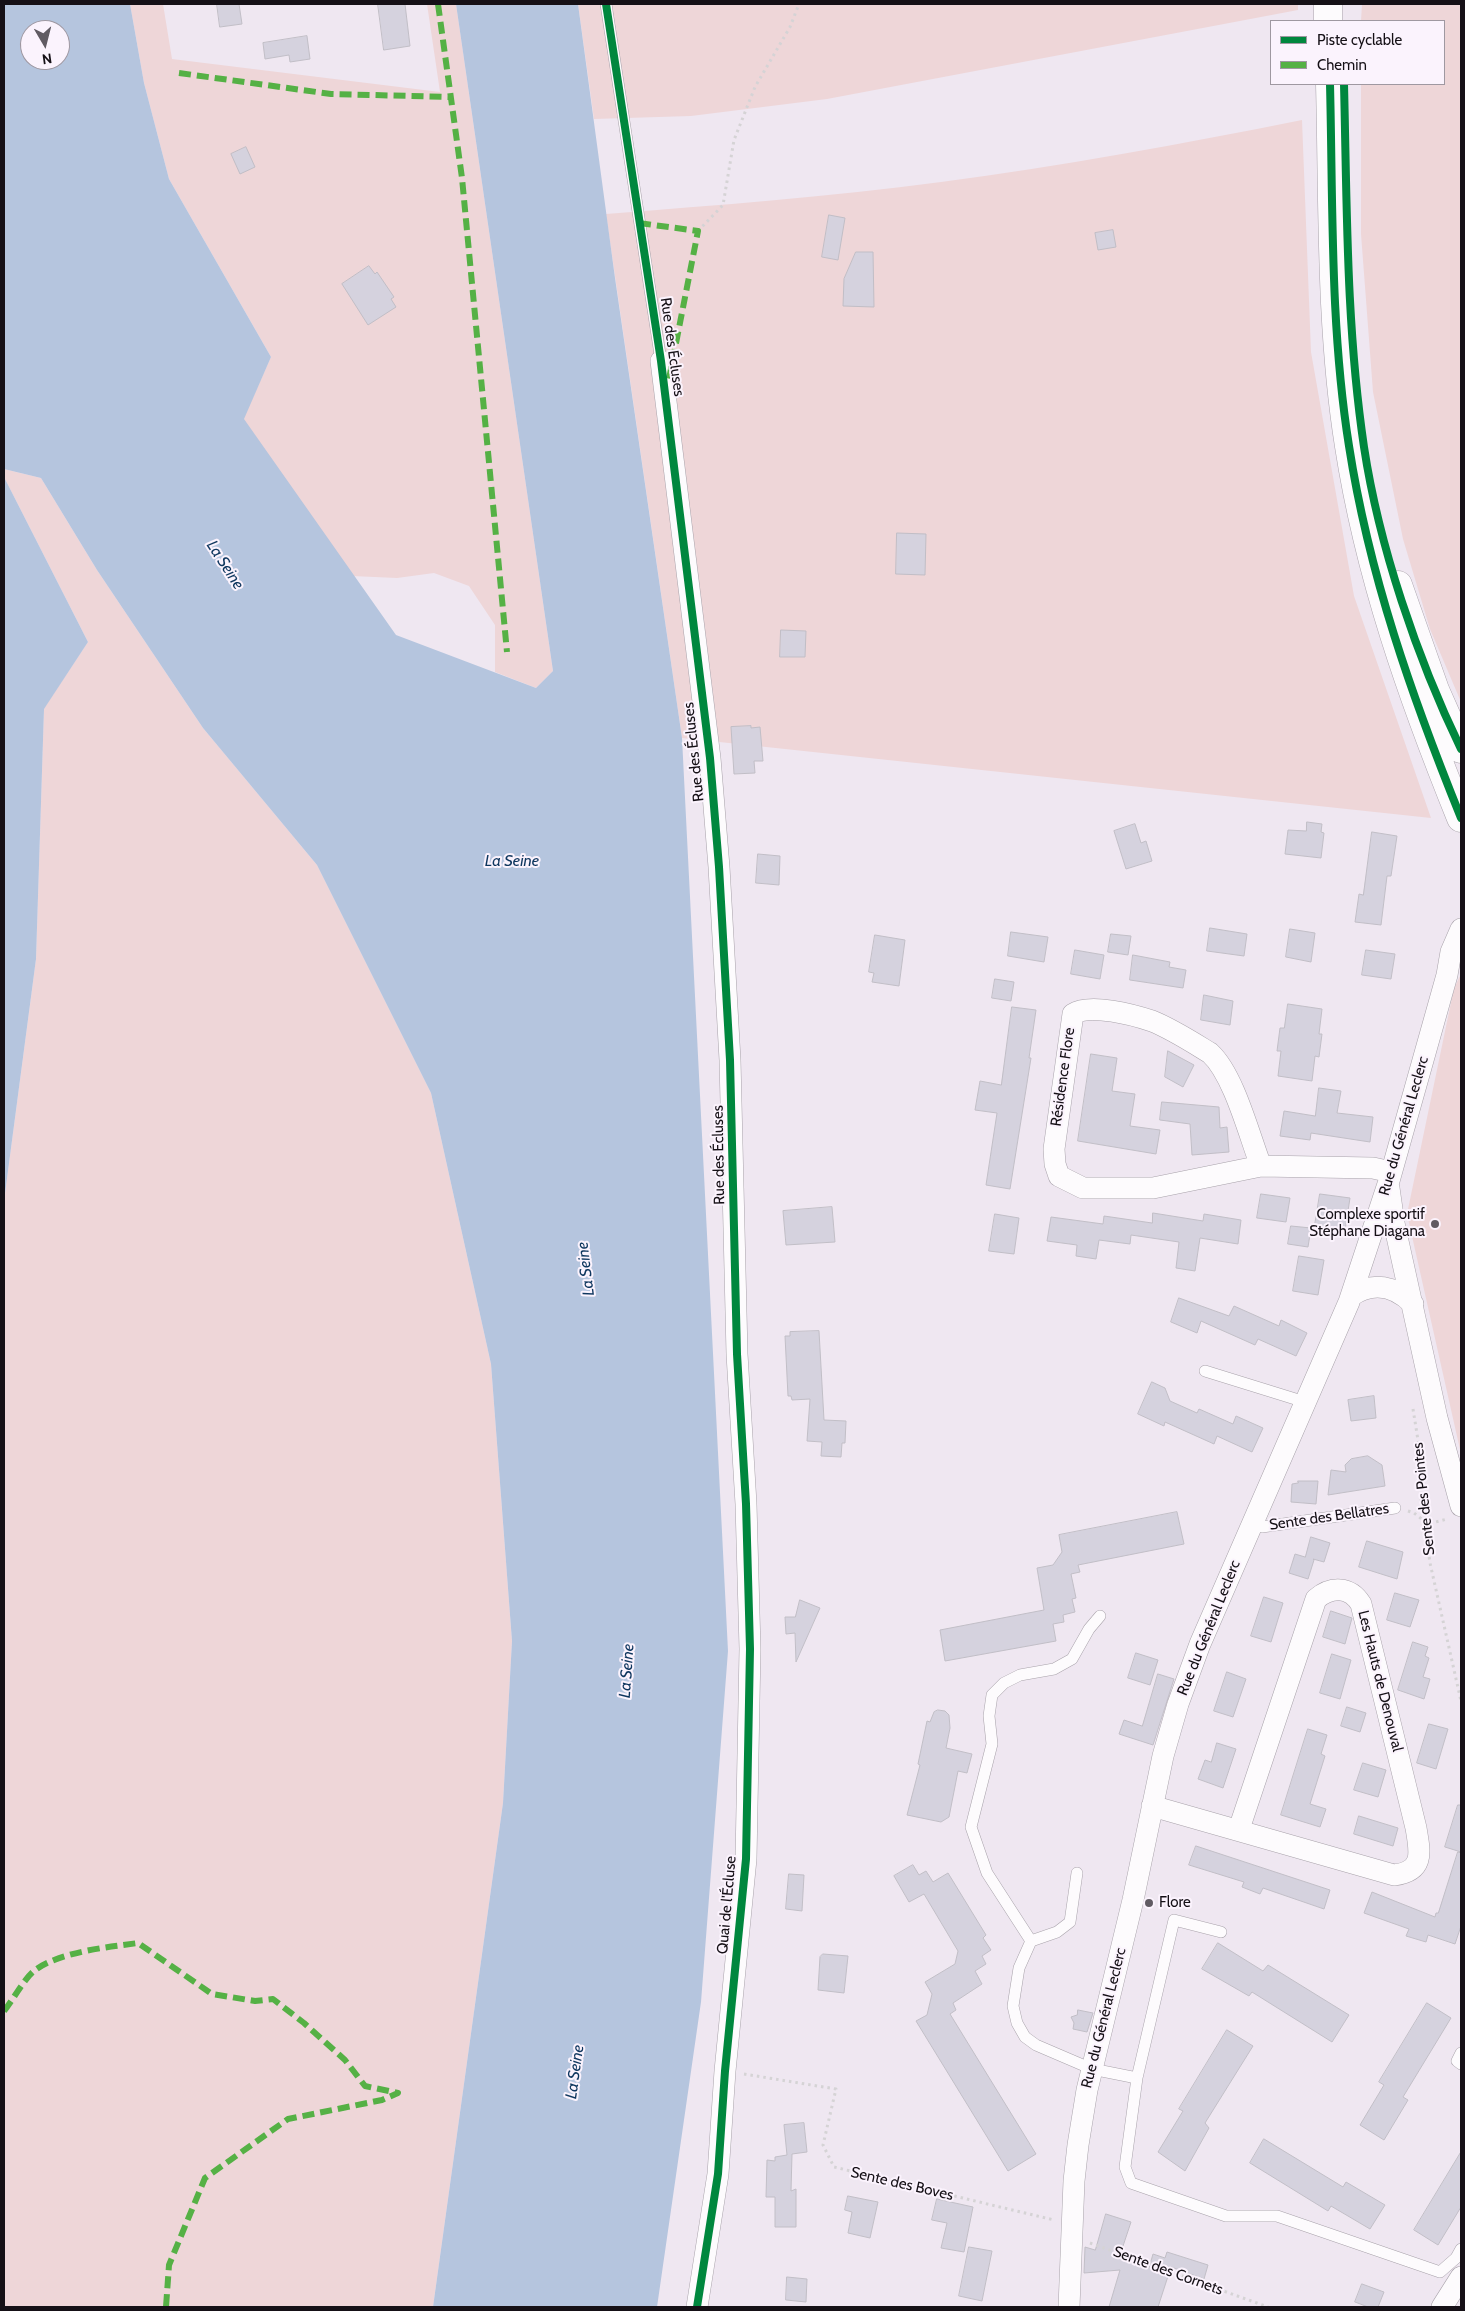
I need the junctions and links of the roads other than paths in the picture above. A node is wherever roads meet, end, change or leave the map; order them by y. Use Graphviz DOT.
graph roads {
  1 [pos="606,4"];
  2 [pos="1328,4"];
  3 [pos="1341,4"];
  4 [pos="1328,20"];
  5 [pos="1342,20"];
  6 [pos="1330,85"];
  7 [pos="1344,85"];
  8 [pos="661,360"];
  9 [pos="1461,749"];
  10 [pos="1461,818"];
  11 [pos="1461,929"];
  12 [pos="1461,958"];
  13 [pos="1447,974"];
  14 [pos="1261,1166"];
  15 [pos="1390,1177"];
  16 [pos="1352,1296"];
  17 [pos="1413,1304"];
  18 [pos="1205,1370"];
  19 [pos="1305,1402"];
  20 [pos="746,1504"];
  21 [pos="1395,1508"];
  22 [pos="1457,1512"];
  23 [pos="1252,1522"];
  24 [pos="1100,1616"];
  25 [pos="1152,1806"];
  26 [pos="1238,1830"];
  27 [pos="1077,1873"];
  28 [pos="1221,1932"];
  29 [pos="1031,1941"];
  30 [pos="1461,2053"];
  31 [pos="1461,2064"];
  32 [pos="1092,2069"];
  33 [pos="1137,2078"];
  34 [pos="1461,2249"];
  35 [pos="1461,2277"];
  36 [pos="697,2307"];
  37 [pos="1069,2307"];
  38 [pos="1442,2307"];
  1 -- 8 [label="lane, Rue des Écluses"];
  2 -- 4 [label="main road"];
  3 -- 5 [label="main road"];
  6 -- 10 [label="main road"];
  7 -- 9 [label="main road"];
  8 -- 20 [label="street, Rue des Écluses"];
  11 -- 13 [label="street, Rue du Général Leclerc"];
  12 -- 13 [label="street, Rue du Général Leclerc"];
  13 -- 15 [label="street, Rue du Général Leclerc"];
  14 -- 14 [label="street, Résidence Flore"];
  14 -- 15 [label="street, Résidence Flore"];
  15 -- 16 [label="street, Rue du Général Leclerc"];
  15 -- 17 [label="street"];
  16 -- 17 [label="street"];
  16 -- 19 [label="street, Rue du Général Leclerc"];
  17 -- 22 [label="street"];
  18 -- 19 [label="lane"];
  19 -- 23 [label="street, Rue du Général Leclerc"];
  20 -- 36 [label="street, Quai de l'Écluse"];
  21 -- 23 [label="lane, Sente des Bellatres"];
  23 -- 25 [label="street, Rue du Général Leclerc"];
  24 -- 29 [label="lane"];
  25 -- 26 [label="street, Les Hauts de Denouval"];
  25 -- 32 [label="street, Rue du Général Leclerc"];
  26 -- 26 [label="street, Les Hauts de Denouval"];
  27 -- 29 [label="lane"];
  28 -- 33 [label="lane"];
  29 -- 32 [label="lane"];
  30 -- 31 [label="lane"];
  32 -- 33 [label="lane"];
  32 -- 37 [label="street, Rue du Général Leclerc"];
  33 -- 34 [label="lane"];
  35 -- 38 [label="street"];
}
